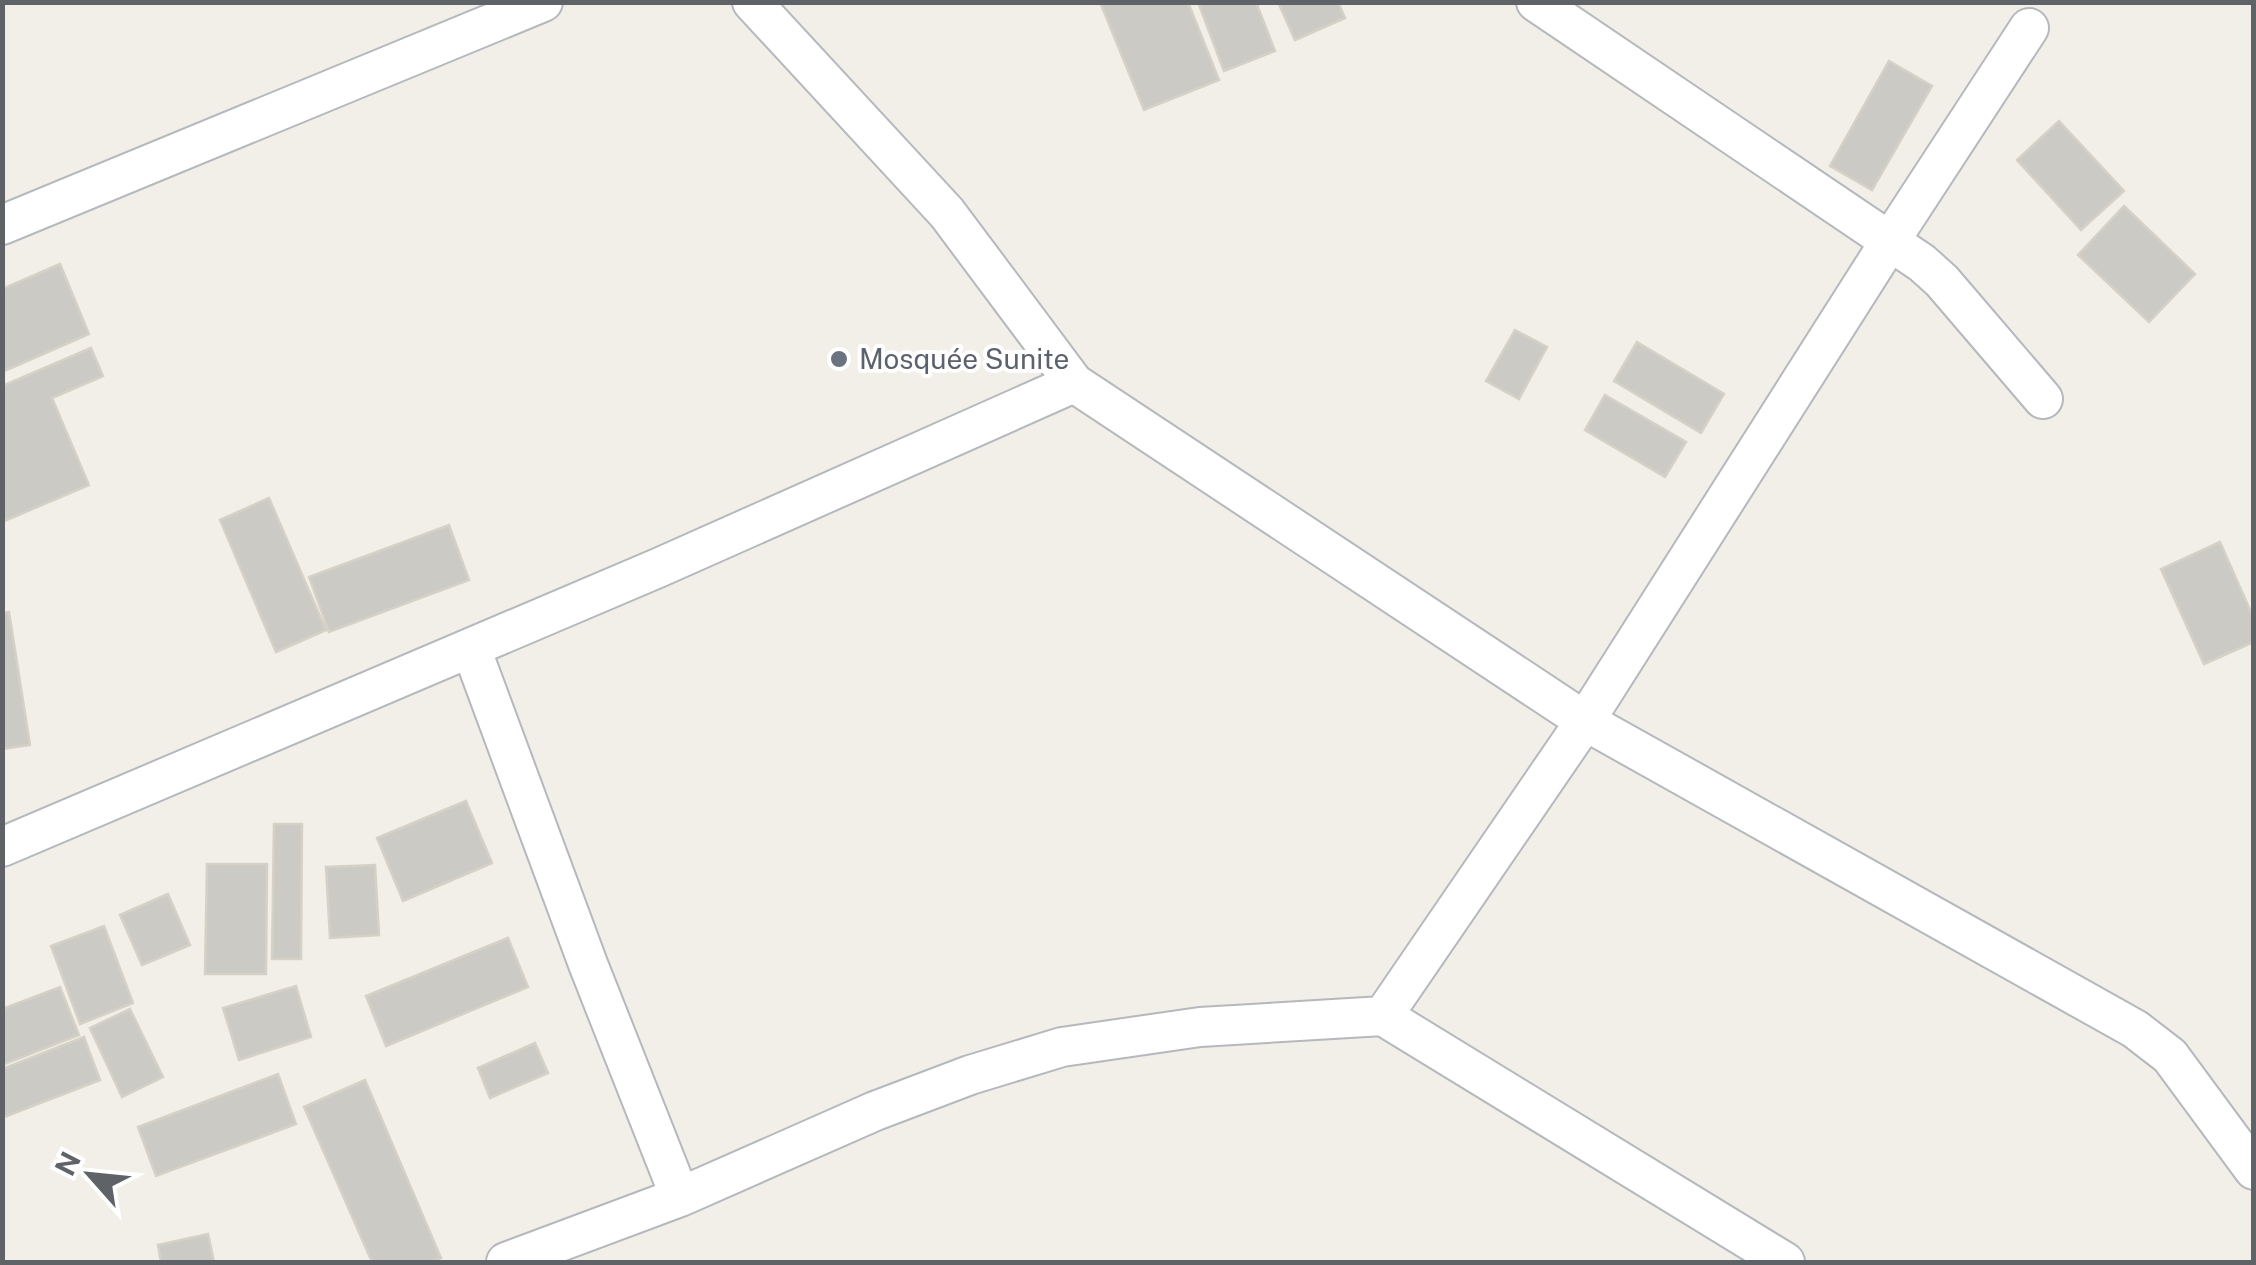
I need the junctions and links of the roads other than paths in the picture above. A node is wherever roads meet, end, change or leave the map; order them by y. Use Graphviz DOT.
graph roads {
  1 [pos="543,2"];
  2 [pos="752,2"];
  3 [pos="1536,2"];
  4 [pos="2029,28"];
  5 [pos="2,225"];
  6 [pos="1890,241"];
  7 [pos="1074,384"];
  8 [pos="2044,400"];
  9 [pos="471,648"];
  10 [pos="1586,720"];
  11 [pos="2,848"];
  12 [pos="1383,1016"];
  13 [pos="2254,1170"];
  14 [pos="680,1197"];
  15 [pos="506,1262"];
  16 [pos="1785,1262"];
  1 -- 5 [label="street"];
  2 -- 7 [label="street"];
  3 -- 6 [label="street"];
  4 -- 6 [label="street"];
  6 -- 8 [label="street"];
  6 -- 10 [label="street"];
  7 -- 9 [label="street"];
  7 -- 10 [label="street"];
  9 -- 11 [label="street"];
  9 -- 14 [label="street"];
  10 -- 12 [label="street"];
  10 -- 13 [label="street"];
  12 -- 14 [label="street"];
  12 -- 16 [label="street"];
  14 -- 15 [label="street"];
}
